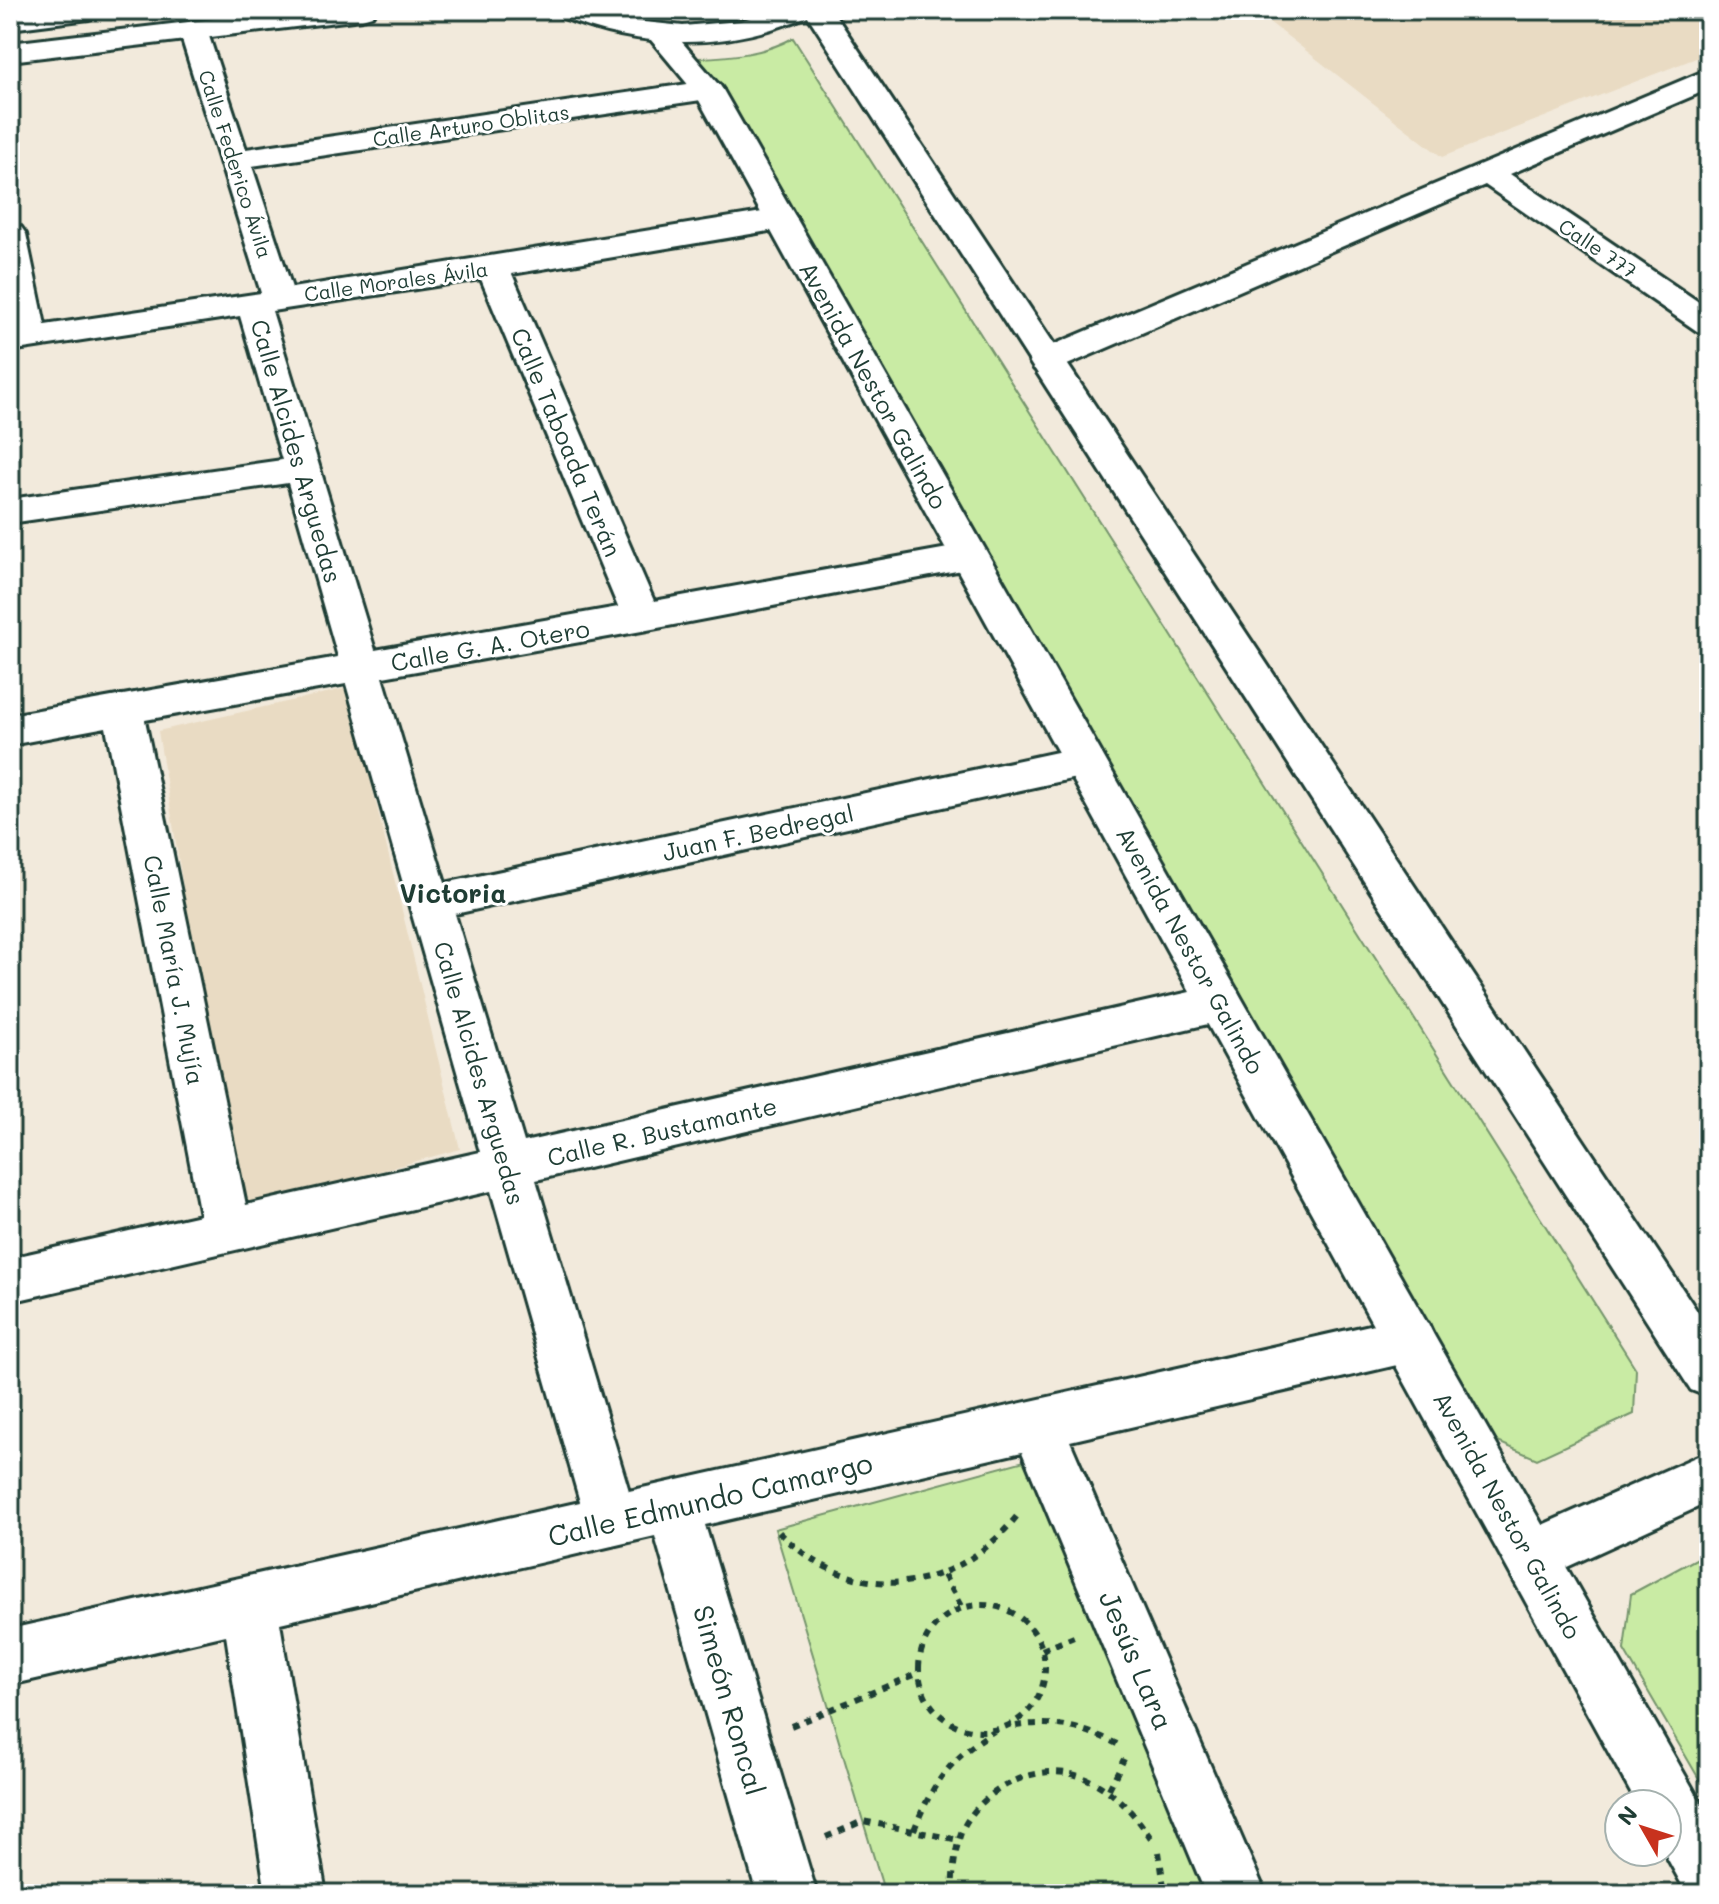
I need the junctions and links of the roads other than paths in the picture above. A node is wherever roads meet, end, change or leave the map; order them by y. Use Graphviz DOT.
graph roads {
  1 [pos="89,10"];
  2 [pos="362,10"];
  3 [pos="568,10"];
  4 [pos="798,10"];
  5 [pos="818,10"];
  6 [pos="10,20"];
  7 [pos="193,30"];
  8 [pos="660,34"];
  9 [pos="10,52"];
  10 [pos="1709,78"];
  11 [pos="708,90"];
  12 [pos="233,160"];
  13 [pos="1488,173"];
  14 [pos="781,219"];
  15 [pos="10,234"];
  16 [pos="493,267"];
  17 [pos="266,300"];
  18 [pos="1709,324"];
  19 [pos="20,339"];
  20 [pos="1046,361"];
  21 [pos="303,469"];
  22 [pos="10,511"];
  23 [pos="970,557"];
  24 [pos="642,618"];
  25 [pos="361,668"];
  26 [pos="123,710"];
  27 [pos="10,730"];
  28 [pos="1085,761"];
  29 [pos="430,903"];
  30 [pos="1221,1003"];
  31 [pos="507,1167"];
  32 [pos="227,1231"];
  33 [pos="10,1280"];
  34 [pos="1410,1339"];
  35 [pos="1709,1373"];
  36 [pos="1037,1425"];
  37 [pos="1709,1476"];
  38 [pos="673,1507"];
  39 [pos="612,1521"];
  40 [pos="1532,1557"];
  41 [pos="249,1603"];
  42 [pos="10,1657"];
  43 [pos="1709,1875"];
  44 [pos="782,1876"];
  45 [pos="296,1894"];
  46 [pos="1236,1894"];
  1 -- 6 [label="street"];
  2 -- 7 [label="street"];
  3 -- 8 [label="street"];
  4 -- 8 [label="street"];
  5 -- 20 [label="street"];
  7 -- 9 [label="street"];
  7 -- 12 [label="street, Calle Federico Ávila"];
  8 -- 11 [label="street, Avenida Nestor Galindo"];
  10 -- 13 [label="street"];
  11 -- 12 [label="street, Calle Arturo Oblitas"];
  11 -- 14 [label="street, Avenida Nestor Galindo"];
  12 -- 17 [label="street, Calle Federico Ávila"];
  13 -- 18 [label="street, Calle 777"];
  13 -- 20 [label="street"];
  14 -- 16 [label="street, Calle Morales Ávila"];
  14 -- 23 [label="street, Avenida Nestor Galindo"];
  15 -- 19 [label="street"];
  16 -- 17 [label="street, Calle Morales Ávila"];
  16 -- 24 [label="street, Calle Taboada Terán"];
  17 -- 19 [label="street, Calle Morales Ávila"];
  17 -- 21 [label="street, Calle Alcides Arguedas"];
  20 -- 35 [label="street"];
  21 -- 22 [label="street"];
  21 -- 25 [label="street, Calle Alcides Arguedas"];
  23 -- 24 [label="street, Calle G. A. Otero"];
  23 -- 28 [label="street, Avenida Nestor Galindo"];
  24 -- 25 [label="street, Calle G. A. Otero"];
  25 -- 26 [label="street, Calle G. A. Otero"];
  25 -- 29 [label="street, Calle Alcides Arguedas"];
  26 -- 27 [label="street, Calle G. A. Otero"];
  26 -- 32 [label="street, Calle María J. Mujía"];
  28 -- 29 [label="street, Juan F. Bedregal"];
  28 -- 30 [label="street, Avenida Nestor Galindo"];
  29 -- 31 [label="street, Calle Alcides Arguedas"];
  30 -- 31 [label="street, Calle R. Bustamante"];
  30 -- 34 [label="street, Avenida Nestor Galindo"];
  31 -- 32 [label="street, Calle R. Bustamante"];
  31 -- 39 [label="street, Calle Alcides Arguedas"];
  32 -- 33 [label="street, Calle R. Bustamante"];
  34 -- 36 [label="street, Calle Edmundo Camargo"];
  34 -- 40 [label="street, Avenida Nestor Galindo"];
  36 -- 38 [label="street, Calle Edmundo Camargo"];
  36 -- 46 [label="street, Jesús Lara"];
  37 -- 40 [label="street"];
  38 -- 39 [label="street, Calle Edmundo Camargo"];
  38 -- 44 [label="street, Simeón Roncal"];
  39 -- 41 [label="street, Calle Edmundo Camargo"];
  40 -- 43 [label="street, Avenida Nestor Galindo"];
  41 -- 42 [label="street, Calle Edmundo Camargo"];
  41 -- 45 [label="street"];
}
